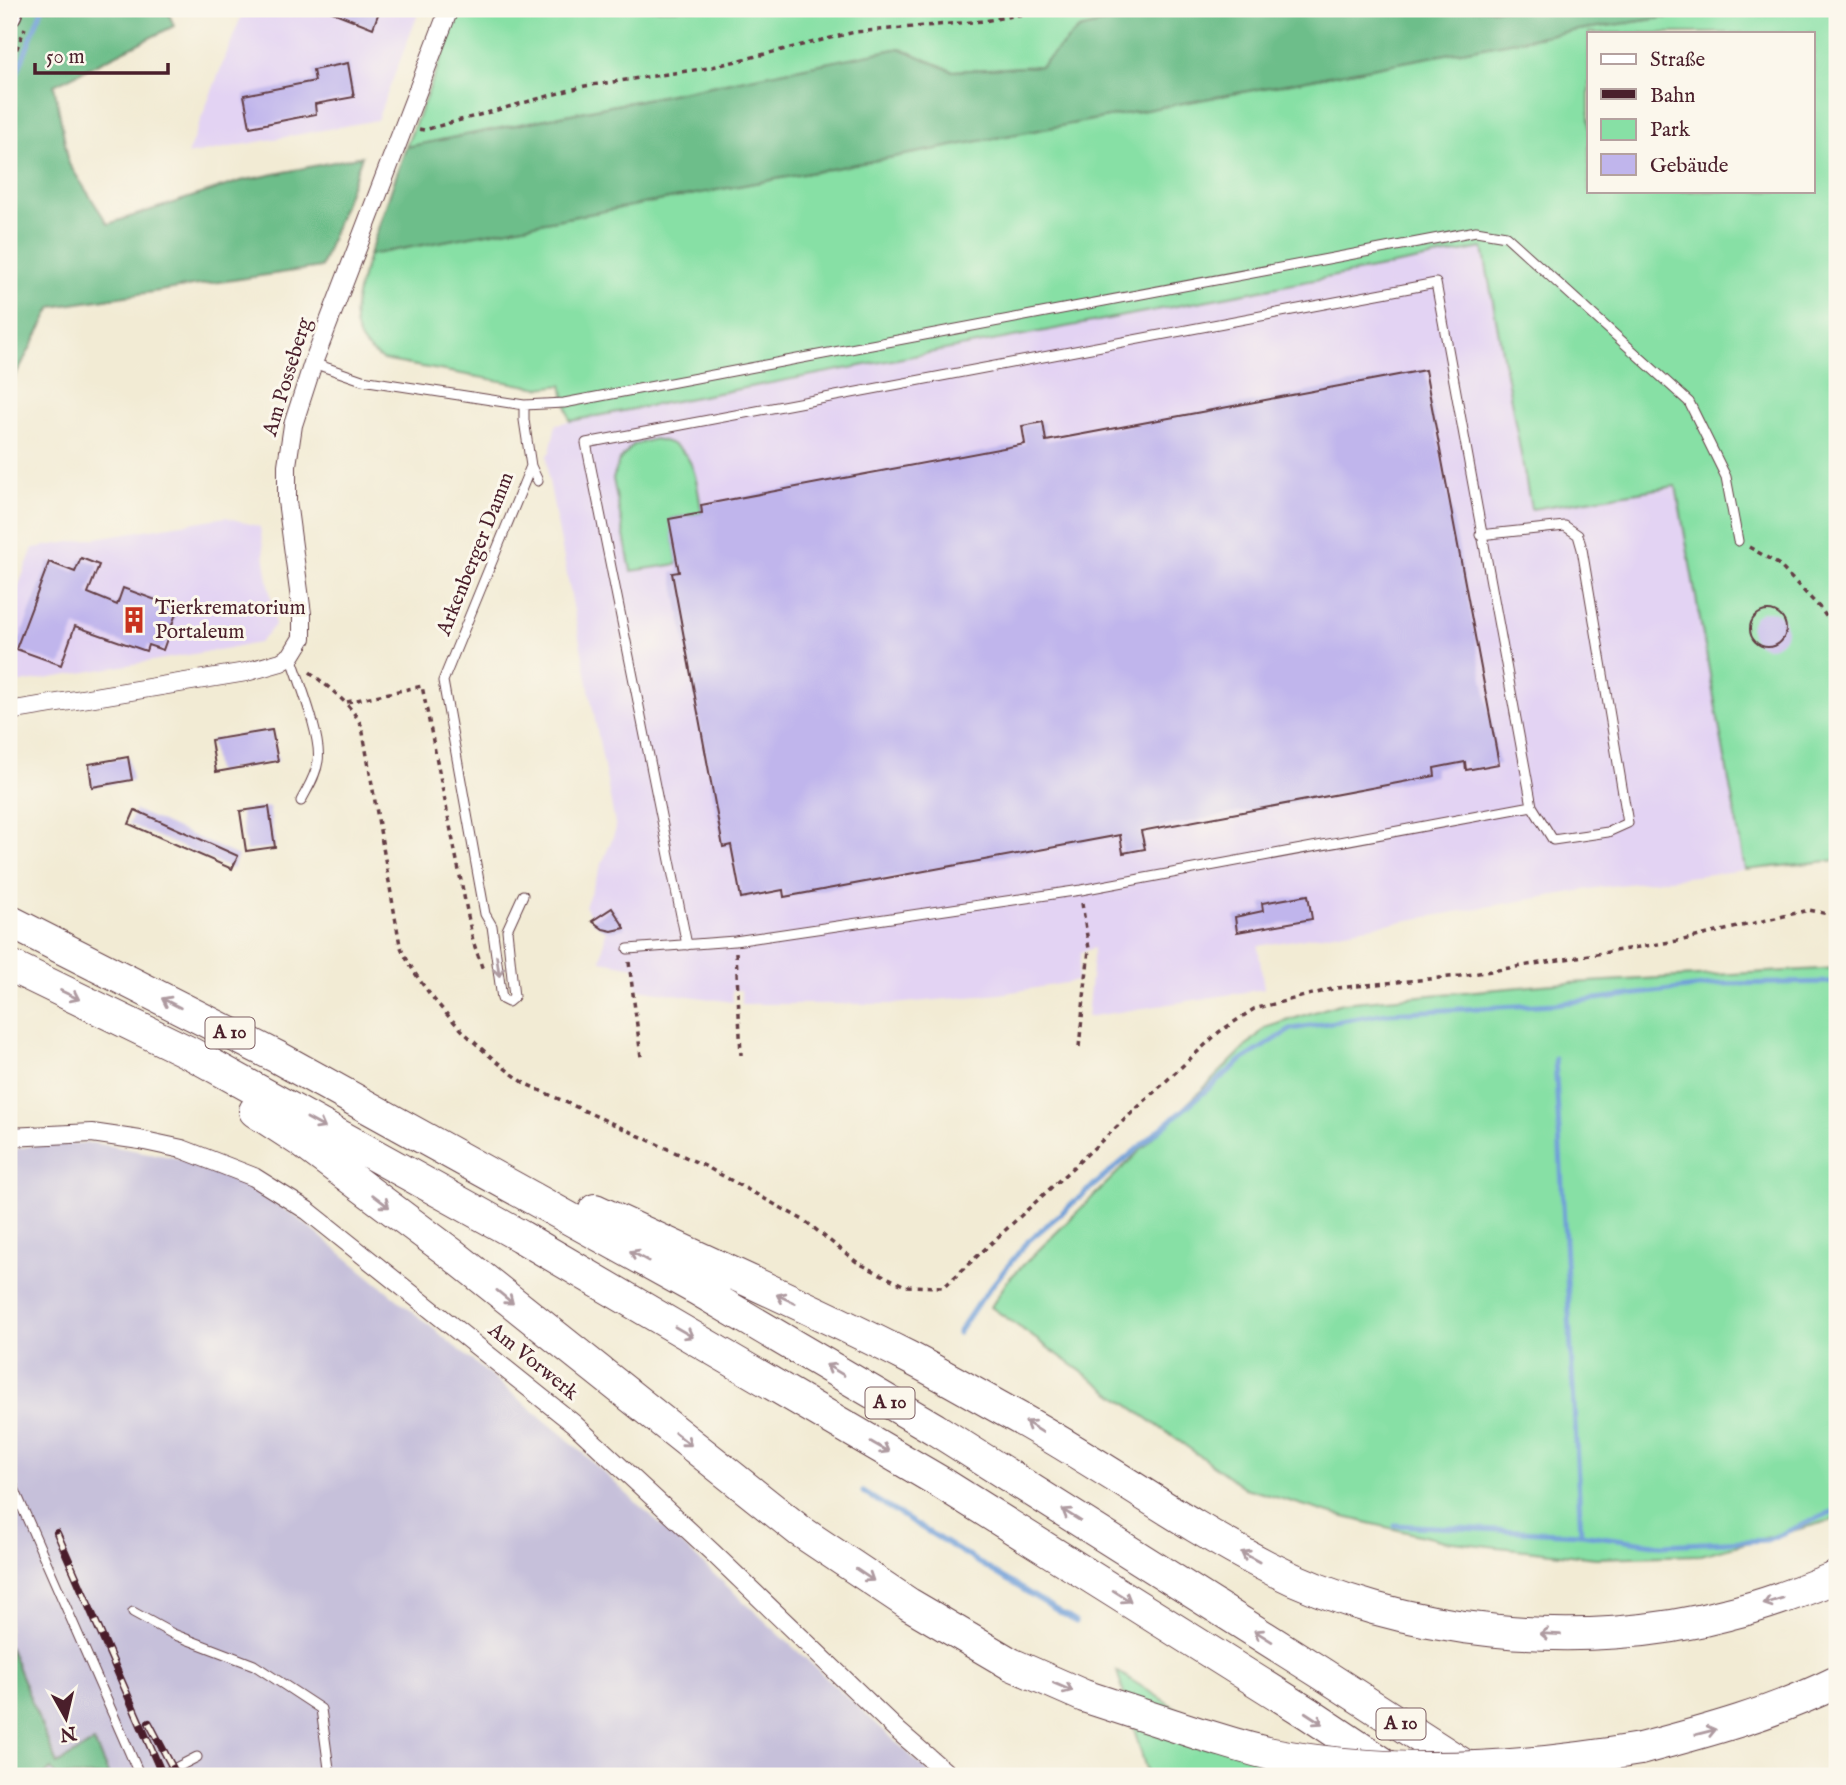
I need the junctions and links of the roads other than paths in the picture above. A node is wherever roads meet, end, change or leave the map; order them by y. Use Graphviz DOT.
graph roads {
  1 [pos="449,9"];
  2 [pos="313,363"];
  3 [pos="524,405"];
  4 [pos="531,467"];
  5 [pos="538,481"];
  6 [pos="1480,535"];
  7 [pos="1738,541"];
  8 [pos="291,656"];
  9 [pos="9,711"];
  10 [pos="301,802"];
  11 [pos="1532,806"];
  12 [pos="523,895"];
  13 [pos="9,921"];
  14 [pos="687,945"];
  15 [pos="628,949"];
  16 [pos="9,965"];
  17 [pos="192,1054"];
  18 [pos="9,1137"];
  19 [pos="448,1150"];
  20 [pos="9,1477"];
  21 [pos="1837,1577"];
  22 [pos="133,1612"];
  23 [pos="1837,1682"];
  24 [pos="197,1757"];
  25 [pos="140,1776"];
  26 [pos="160,1776"];
  27 [pos="330,1776"];
  28 [pos="950,1776"];
  29 [pos="1403,1776"];
  30 [pos="1480,1776"];
  1 -- 2 [label="street, Am Posseberg"];
  2 -- 3 [label="lane"];
  2 -- 8 [label="street, Am Posseberg"];
  3 -- 4 [label="lane, Arkenberger Damm"];
  3 -- 7 [label="lane"];
  4 -- 5 [label="lane"];
  4 -- 12 [label="lane, Arkenberger Damm, one-way"];
  6 -- 11 [label="lane"];
  6 -- 11 [label="lane"];
  6 -- 14 [label="lane"];
  8 -- 9 [label="street"];
  8 -- 10 [label="lane"];
  11 -- 14 [label="lane"];
  19 -- 13 [label="highway, A 10, one-way"];
  14 -- 15 [label="lane"];
  16 -- 17 [label="highway, A 10, one-way"];
  17 -- 23 [label="highway, one-way, bridge"];
  17 -- 29 [label="highway, A 10, one-way"];
  18 -- 28 [label="street, Am Vorwerk"];
  21 -- 19 [label="highway, one-way"];
  30 -- 19 [label="highway, A 10, one-way"];
  20 -- 25 [label="lane"];
  22 -- 27 [label="lane"];
  24 -- 26 [label="lane"];
}
